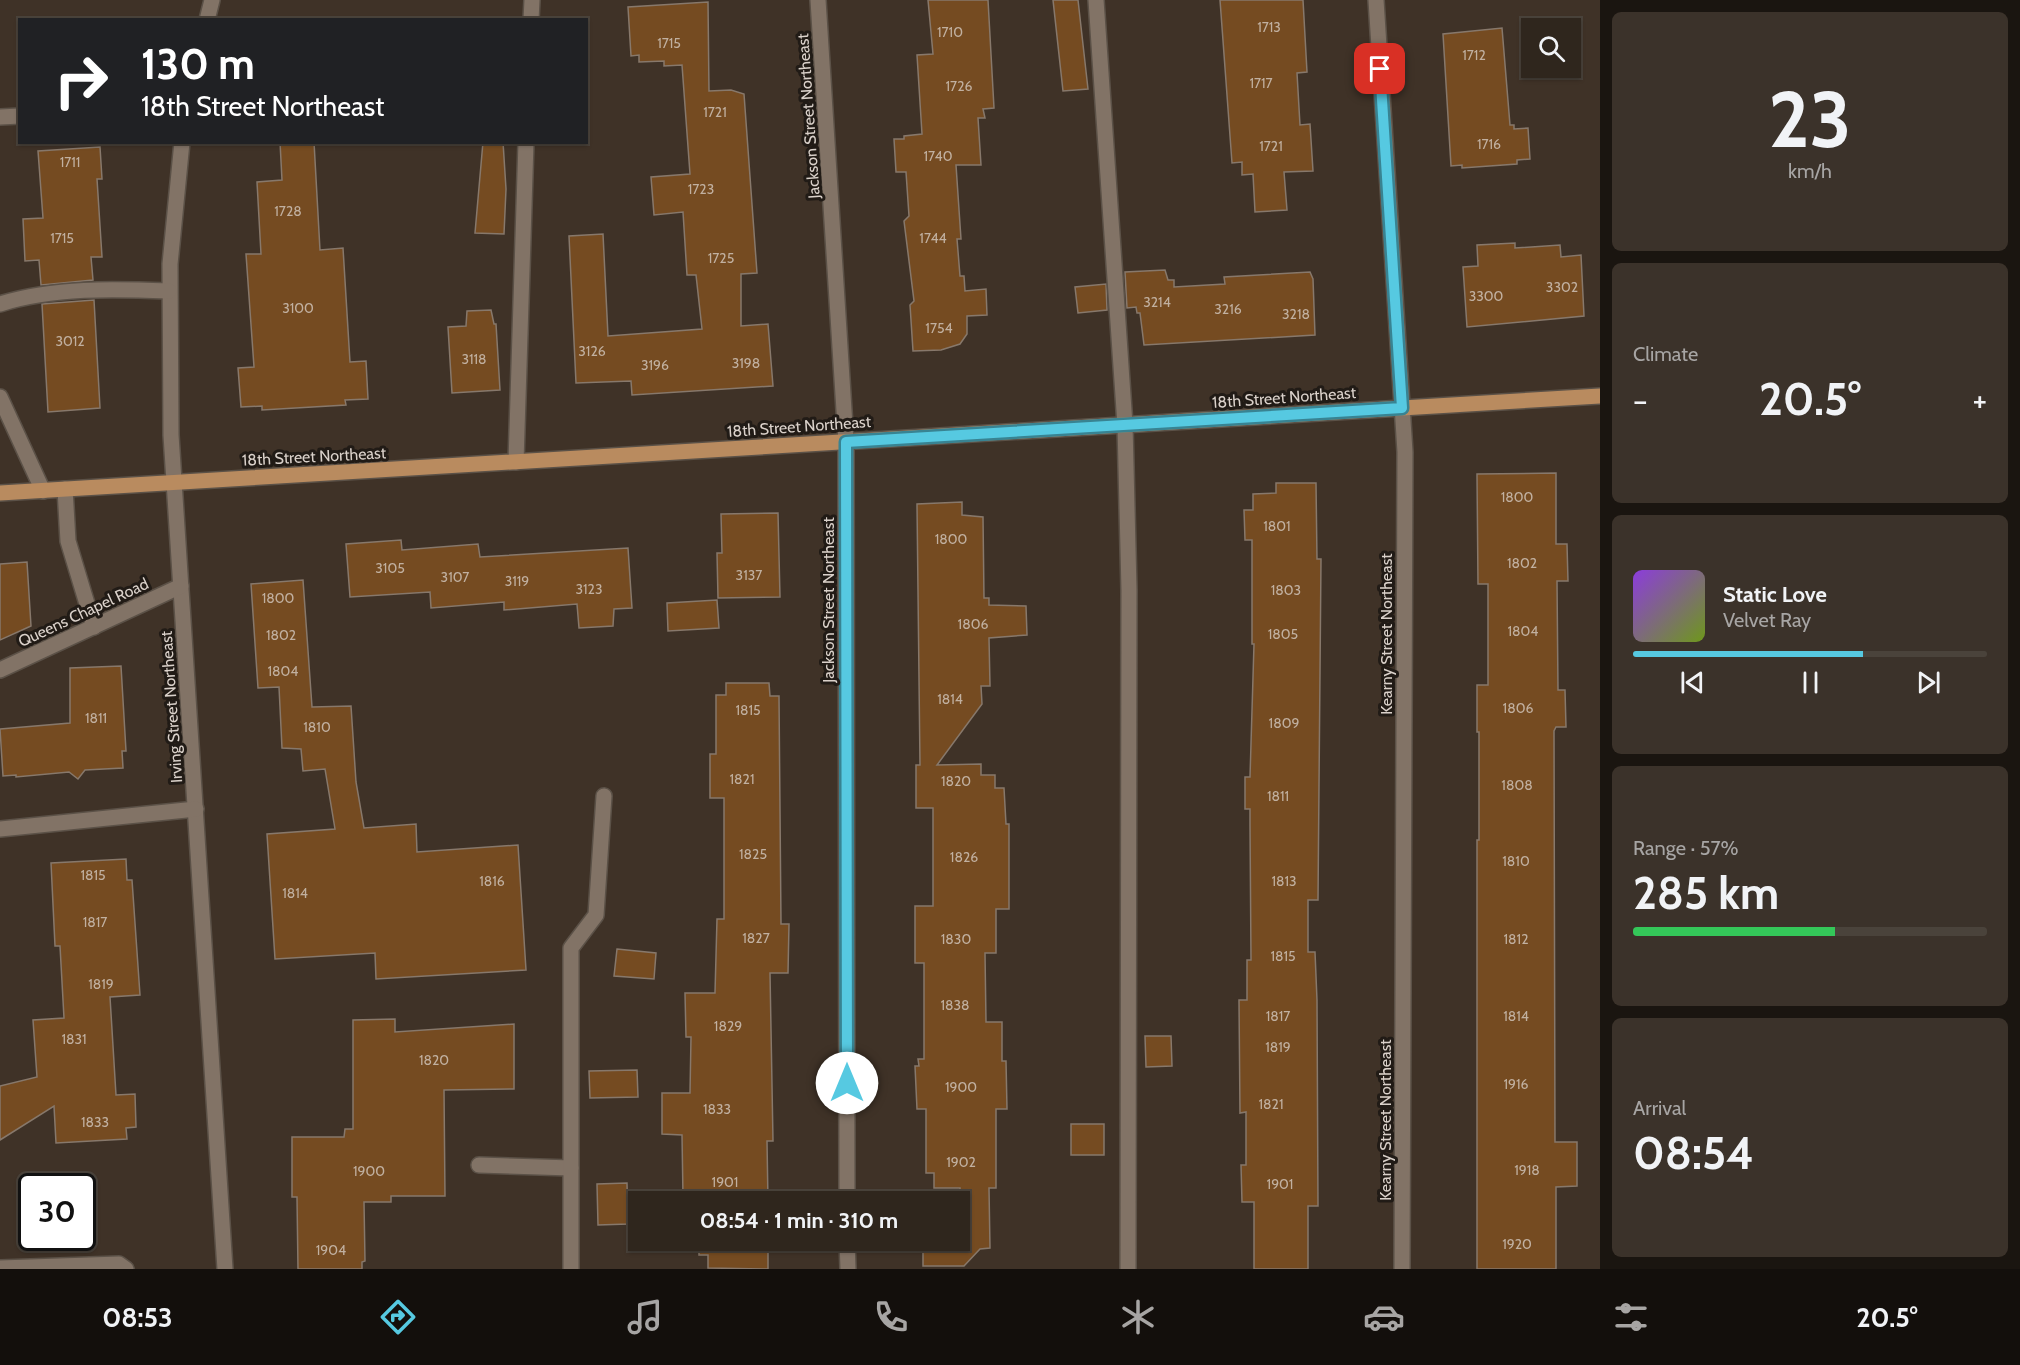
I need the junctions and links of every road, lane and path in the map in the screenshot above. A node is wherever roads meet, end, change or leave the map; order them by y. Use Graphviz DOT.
graph roads {
  1 [pos="212,0"];
  2 [pos="532,0"];
  3 [pos="818,0"];
  4 [pos="1096,0"];
  5 [pos="1376,0"];
  6 [pos="208,18"];
  7 [pos="531,18"];
  8 [pos="18,116"];
  9 [pos="0,117"];
  10 [pos="182,144"];
  11 [pos="526,144"];
  12 [pos="170,291"];
  13 [pos="0,304"];
  14 [pos="1600,396"];
  15 [pos="0,397"];
  16 [pos="1402,408"];
  17 [pos="1125,425"];
  18 [pos="846,442"];
  19 [pos="516,462"];
  20 [pos="174,482"];
  21 [pos="65,489"];
  22 [pos="43,490"];
  23 [pos="0,493"];
  24 [pos="181,586"];
  25 [pos="94,627"];
  26 [pos="0,670"];
  27 [pos="604,796"];
  28 [pos="196,809"];
  29 [pos="0,829"];
  30 [pos="479,1165"];
  31 [pos="571,1168"];
  32 [pos="847,1191"];
  33 [pos="848,1251"];
  34 [pos="19,1267"];
  35 [pos="0,1268"];
  36 [pos="126,1269"];
  37 [pos="225,1269"];
  38 [pos="571,1269"];
  39 [pos="848,1269"];
  40 [pos="1128,1269"];
  41 [pos="1402,1269"];
  1 -- 6 [label="street"];
  2 -- 7 [label="street"];
  3 -- 18 [label="street, Jackson Street Northeast"];
  4 -- 17 [label="street"];
  5 -- 16 [label="street, Kearny Street Northeast"];
  8 -- 9 [label="street"];
  10 -- 12 [label="street, Irving Street Northeast"];
  11 -- 19 [label="street"];
  12 -- 13 [label="street"];
  12 -- 20 [label="street, Irving Street Northeast"];
  14 -- 16 [label="main road, 18th Street Northeast"];
  15 -- 22 [label="street"];
  16 -- 17 [label="main road, 18th Street Northeast"];
  16 -- 41 [label="street, Kearny Street Northeast"];
  17 -- 18 [label="main road, 18th Street Northeast"];
  17 -- 40 [label="street"];
  18 -- 19 [label="main road, 18th Street Northeast"];
  18 -- 32 [label="street, Jackson Street Northeast"];
  19 -- 20 [label="main road, 18th Street Northeast"];
  20 -- 21 [label="main road, 18th Street Northeast"];
  20 -- 24 [label="street, Irving Street Northeast"];
  21 -- 22 [label="main road, 18th Street Northeast"];
  21 -- 25 [label="street"];
  22 -- 23 [label="main road, 18th Street Northeast"];
  24 -- 25 [label="street, Queens Chapel Road"];
  24 -- 28 [label="street, Irving Street Northeast"];
  25 -- 26 [label="street, Queens Chapel Road"];
  27 -- 31 [label="street"];
  28 -- 29 [label="street"];
  28 -- 37 [label="street, Irving Street Northeast"];
  30 -- 31 [label="street"];
  31 -- 38 [label="street"];
  33 -- 39 [label="street"];
  34 -- 35 [label="street"];
  34 -- 36 [label="street"];
}
